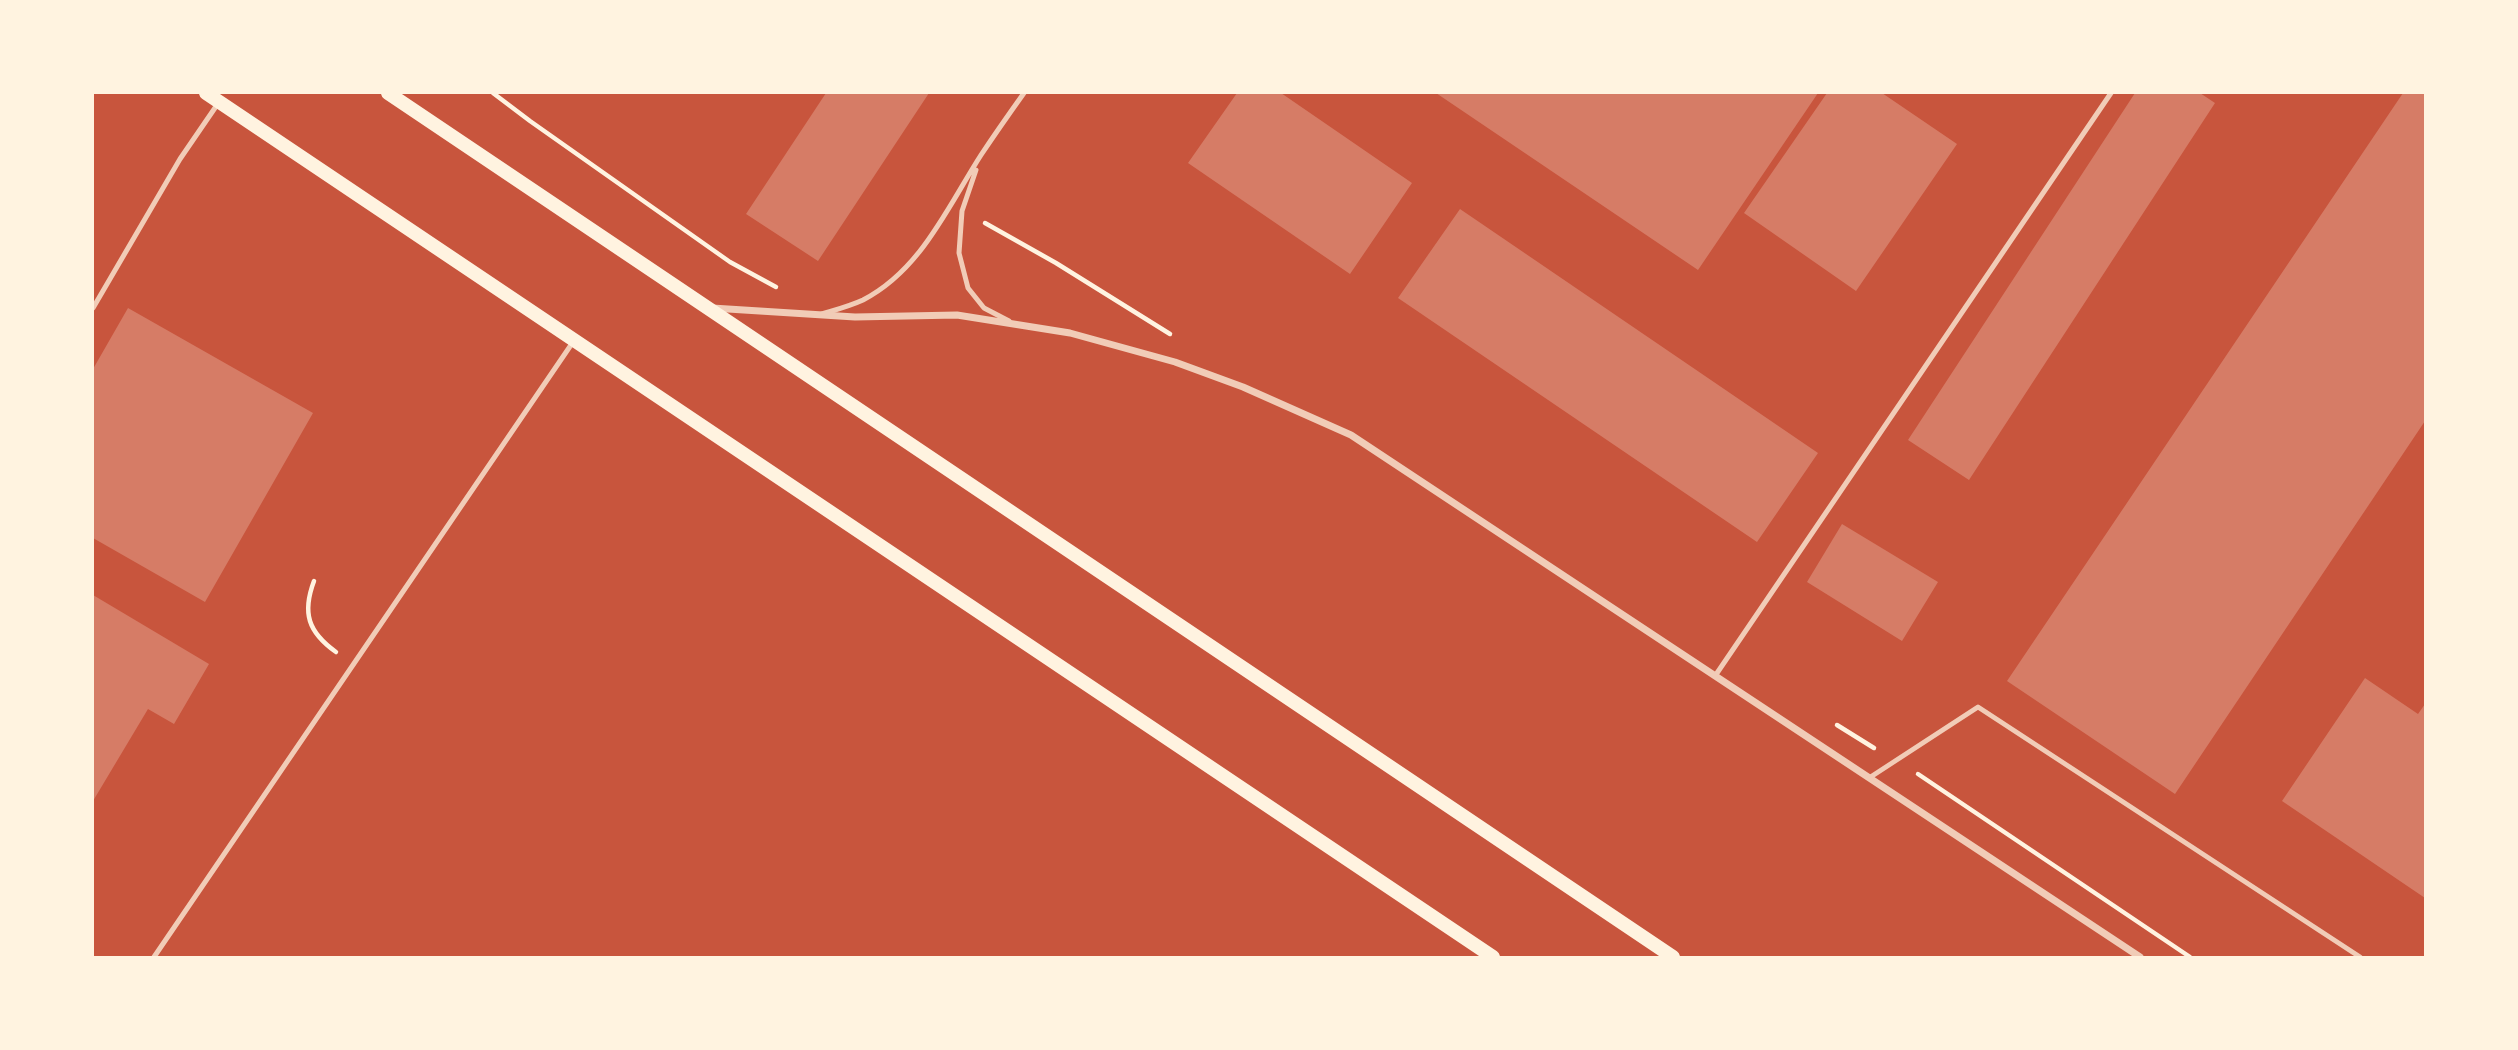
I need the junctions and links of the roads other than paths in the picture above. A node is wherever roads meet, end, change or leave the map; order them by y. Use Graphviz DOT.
graph roads {
  1 [pos="206,93"];
  2 [pos="388,93"];
  3 [pos="1024,93"];
  4 [pos="2111,93"];
  5 [pos="219,101"];
  6 [pos="980,157"];
  7 [pos="93,308"];
  8 [pos="709,308"];
  9 [pos="818,315"];
  10 [pos="1014,324"];
  11 [pos="575,339"];
  12 [pos="1716,676"];
  13 [pos="1869,778"];
  14 [pos="154,957"];
  15 [pos="1493,957"];
  16 [pos="1673,957"];
  17 [pos="2140,957"];
  18 [pos="2360,957"];
  1 -- 5 [label="main road"];
  2 -- 8 [label="main road"];
  3 -- 6 [label="lane"];
  4 -- 12 [label="lane"];
  5 -- 7 [label="lane"];
  5 -- 11 [label="main road"];
  6 -- 9 [label="lane"];
  6 -- 10 [label="lane"];
  8 -- 9 [label="street"];
  8 -- 16 [label="main road"];
  9 -- 10 [label="street"];
  10 -- 12 [label="street"];
  11 -- 14 [label="lane"];
  11 -- 15 [label="main road"];
  12 -- 13 [label="street"];
  13 -- 17 [label="street"];
  13 -- 18 [label="lane"];
}
